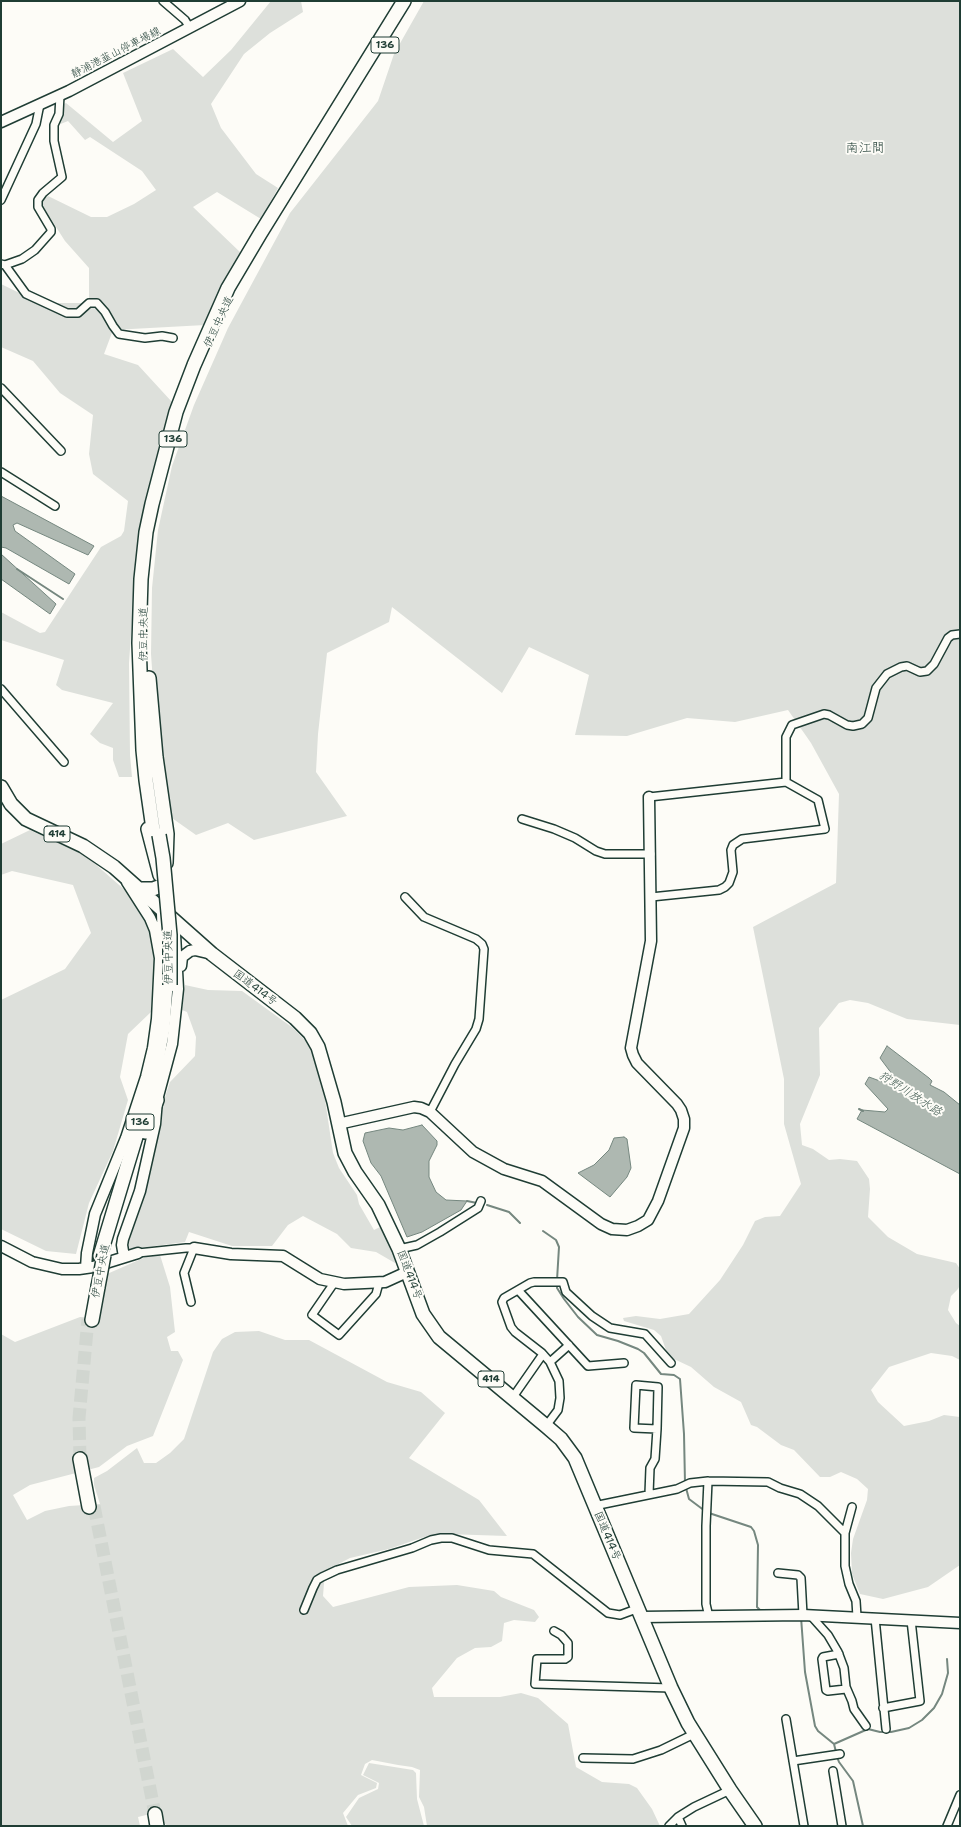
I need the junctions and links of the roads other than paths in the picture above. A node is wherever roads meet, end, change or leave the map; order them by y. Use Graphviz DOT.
graph roads {
  1 [pos="164,1"];
  2 [pos="240,1"];
  3 [pos="395,1"];
  4 [pos="404,1"];
  5 [pos="409,1"];
  6 [pos="190,28"];
  7 [pos="384,40"];
  8 [pos="60,95"];
  9 [pos="40,104"];
  10 [pos="1,122"];
  11 [pos="1,200"];
  12 [pos="3,264"];
  13 [pos="173,338"];
  14 [pos="1,388"];
  15 [pos="61,451"];
  16 [pos="1,472"];
  17 [pos="55,506"];
  18 [pos="960,634"];
  19 [pos="142,646"];
  20 [pos="1,689"];
  21 [pos="64,762"];
  22 [pos="786,782"];
  23 [pos="1,787"];
  24 [pos="649,798"];
  25 [pos="522,819"];
  26 [pos="651,854"];
  27 [pos="121,872"];
  28 [pos="161,886"];
  29 [pos="138,889"];
  30 [pos="405,896"];
  31 [pos="651,897"];
  32 [pos="162,911"];
  33 [pos="173,921"];
  34 [pos="212,954"];
  35 [pos="168,985"];
  36 [pos="157,1100"];
  37 [pos="430,1112"];
  38 [pos="338,1124"];
  39 [pos="126,1138"];
  40 [pos="119,1201"];
  41 [pos="481,1201"];
  42 [pos="1,1246"];
  43 [pos="194,1248"];
  44 [pos="399,1249"];
  45 [pos="102,1253"];
  46 [pos="138,1254"];
  47 [pos="124,1257"];
  48 [pos="86,1268"];
  49 [pos="407,1272"];
  50 [pos="334,1283"];
  51 [pos="379,1283"];
  52 [pos="518,1290"];
  53 [pos="191,1302"];
  54 [pos="90,1320"];
  55 [pos="569,1345"];
  56 [pos="543,1354"];
  57 [pos="550,1362"];
  58 [pos="624,1363"];
  59 [pos="670,1363"];
  60 [pos="513,1397"];
  61 [pos="546,1426"];
  62 [pos="657,1429"];
  63 [pos="82,1458"];
  64 [pos="708,1481"];
  65 [pos="649,1494"];
  66 [pos="91,1506"];
  67 [pos="594,1506"];
  68 [pos="852,1507"];
  69 [pos="845,1533"];
  70 [pos="778,1573"];
  71 [pos="304,1610"];
  72 [pos="640,1613"];
  73 [pos="807,1615"];
  74 [pos="709,1616"];
  75 [pos="857,1617"];
  76 [pos="875,1618"];
  77 [pos="911,1620"];
  78 [pos="960,1622"];
  79 [pos="554,1631"];
  80 [pos="838,1654"];
  81 [pos="671,1688"];
  82 [pos="846,1689"];
  83 [pos="884,1708"];
  84 [pos="786,1719"];
  85 [pos="866,1726"];
  86 [pos="886,1729"];
  87 [pos="694,1734"];
  88 [pos="838,1754"];
  89 [pos="583,1758"];
  90 [pos="793,1761"];
  91 [pos="833,1771"];
  92 [pos="730,1790"];
  93 [pos="960,1795"];
  94 [pos="678,1817"];
  95 [pos="669,1826"];
  96 [pos="682,1826"];
  97 [pos="755,1826"];
  98 [pos="804,1826"];
  99 [pos="842,1826"];
  100 [pos="946,1826"];
  1 -- 6 [label="street"];
  2 -- 6 [label="street, 静浦港韮山停車場線"];
  3 -- 7 [label="highway"];
  4 -- 7 [label="highway, 伊豆中央道 / 136"];
  5 -- 7 [label="highway, 伊豆中央道 / 136"];
  6 -- 8 [label="street, 静浦港韮山停車場線"];
  7 -- 19 [label="highway, 伊豆中央道 / 136"];
  8 -- 9 [label="street, 静浦港韮山停車場線"];
  8 -- 12 [label="street"];
  9 -- 10 [label="street, 静浦港韮山停車場線"];
  9 -- 11 [label="street"];
  12 -- 13 [label="street"];
  14 -- 15 [label="street"];
  16 -- 17 [label="street"];
  18 -- 22 [label="street"];
  19 -- 28 [label="highway"];
  19 -- 33 [label="highway"];
  19 -- 35 [label="highway, 伊豆中央道 / 136, bridge"];
  20 -- 21 [label="street"];
  22 -- 24 [label="street"];
  22 -- 31 [label="street"];
  23 -- 27 [label="highway, 国道414号 / 414"];
  24 -- 26 [label="street"];
  25 -- 26 [label="street"];
  26 -- 31 [label="street"];
  27 -- 29 [label="highway, 国道414号 / 414"];
  27 -- 35 [label="street"];
  28 -- 29 [label="highway"];
  28 -- 32 [label="highway"];
  29 -- 32 [label="highway, 国道414号 / 414"];
  30 -- 37 [label="street"];
  31 -- 37 [label="street"];
  32 -- 33 [label="highway, 国道414号 / 414"];
  32 -- 35 [label="street"];
  33 -- 34 [label="highway, 国道414号 / 414"];
  33 -- 35 [label="street"];
  34 -- 35 [label="street"];
  34 -- 38 [label="highway, 国道414号 / 414"];
  35 -- 36 [label="street"];
  35 -- 39 [label="street"];
  35 -- 40 [label="highway, 伊豆中央道 / 136"];
  35 -- 45 [label="highway, 伊豆中央道 / 136"];
  36 -- 40 [label="highway"];
  36 -- 47 [label="street"];
  37 -- 38 [label="street"];
  38 -- 44 [label="highway, 国道414号 / 414"];
  39 -- 45 [label="highway"];
  39 -- 48 [label="street"];
  40 -- 45 [label="highway, 伊豆中央道 / 136"];
  41 -- 44 [label="street"];
  42 -- 48 [label="street"];
  43 -- 46 [label="street"];
  43 -- 50 [label="street"];
  43 -- 53 [label="street"];
  44 -- 49 [label="highway, 国道414号 / 414"];
  45 -- 54 [label="highway, 伊豆中央道 / 136, bridge"];
  46 -- 47 [label="street"];
  47 -- 48 [label="street"];
  49 -- 51 [label="street"];
  49 -- 60 [label="highway, 国道414号 / 414"];
  50 -- 51 [label="street"];
  50 -- 51 [label="street"];
  52 -- 55 [label="street"];
  52 -- 56 [label="street"];
  52 -- 59 [label="street"];
  55 -- 57 [label="street"];
  55 -- 58 [label="street"];
  56 -- 57 [label="street"];
  56 -- 60 [label="street"];
  57 -- 61 [label="street"];
  60 -- 61 [label="highway, 国道414号 / 414"];
  61 -- 67 [label="highway, 国道414号 / 414"];
  62 -- 62 [label="street"];
  62 -- 65 [label="street"];
  63 -- 66 [label="highway"];
  64 -- 65 [label="street"];
  64 -- 69 [label="street"];
  64 -- 74 [label="street"];
  65 -- 67 [label="street"];
  67 -- 72 [label="highway, 国道414号 / 414"];
  68 -- 69 [label="street"];
  69 -- 75 [label="street"];
  70 -- 73 [label="street"];
  71 -- 72 [label="street"];
  72 -- 74 [label="street"];
  72 -- 81 [label="highway, 国道414号 / 414"];
  73 -- 74 [label="street"];
  73 -- 75 [label="street"];
  73 -- 80 [label="street"];
  75 -- 76 [label="street"];
  76 -- 77 [label="street"];
  76 -- 83 [label="street"];
  77 -- 78 [label="street"];
  77 -- 83 [label="street"];
  79 -- 81 [label="street"];
  80 -- 82 [label="street"];
  80 -- 82 [label="street"];
  81 -- 87 [label="highway, 国道414号 / 414"];
  82 -- 85 [label="street"];
  83 -- 86 [label="street"];
  84 -- 90 [label="street"];
  87 -- 89 [label="street"];
  87 -- 92 [label="highway, 国道414号 / 414"];
  88 -- 90 [label="street"];
  90 -- 98 [label="street"];
  91 -- 99 [label="street"];
  92 -- 94 [label="street"];
  92 -- 97 [label="highway, 国道414号 / 414"];
  93 -- 100 [label="street"];
  94 -- 95 [label="street"];
  94 -- 96 [label="street"];
}
